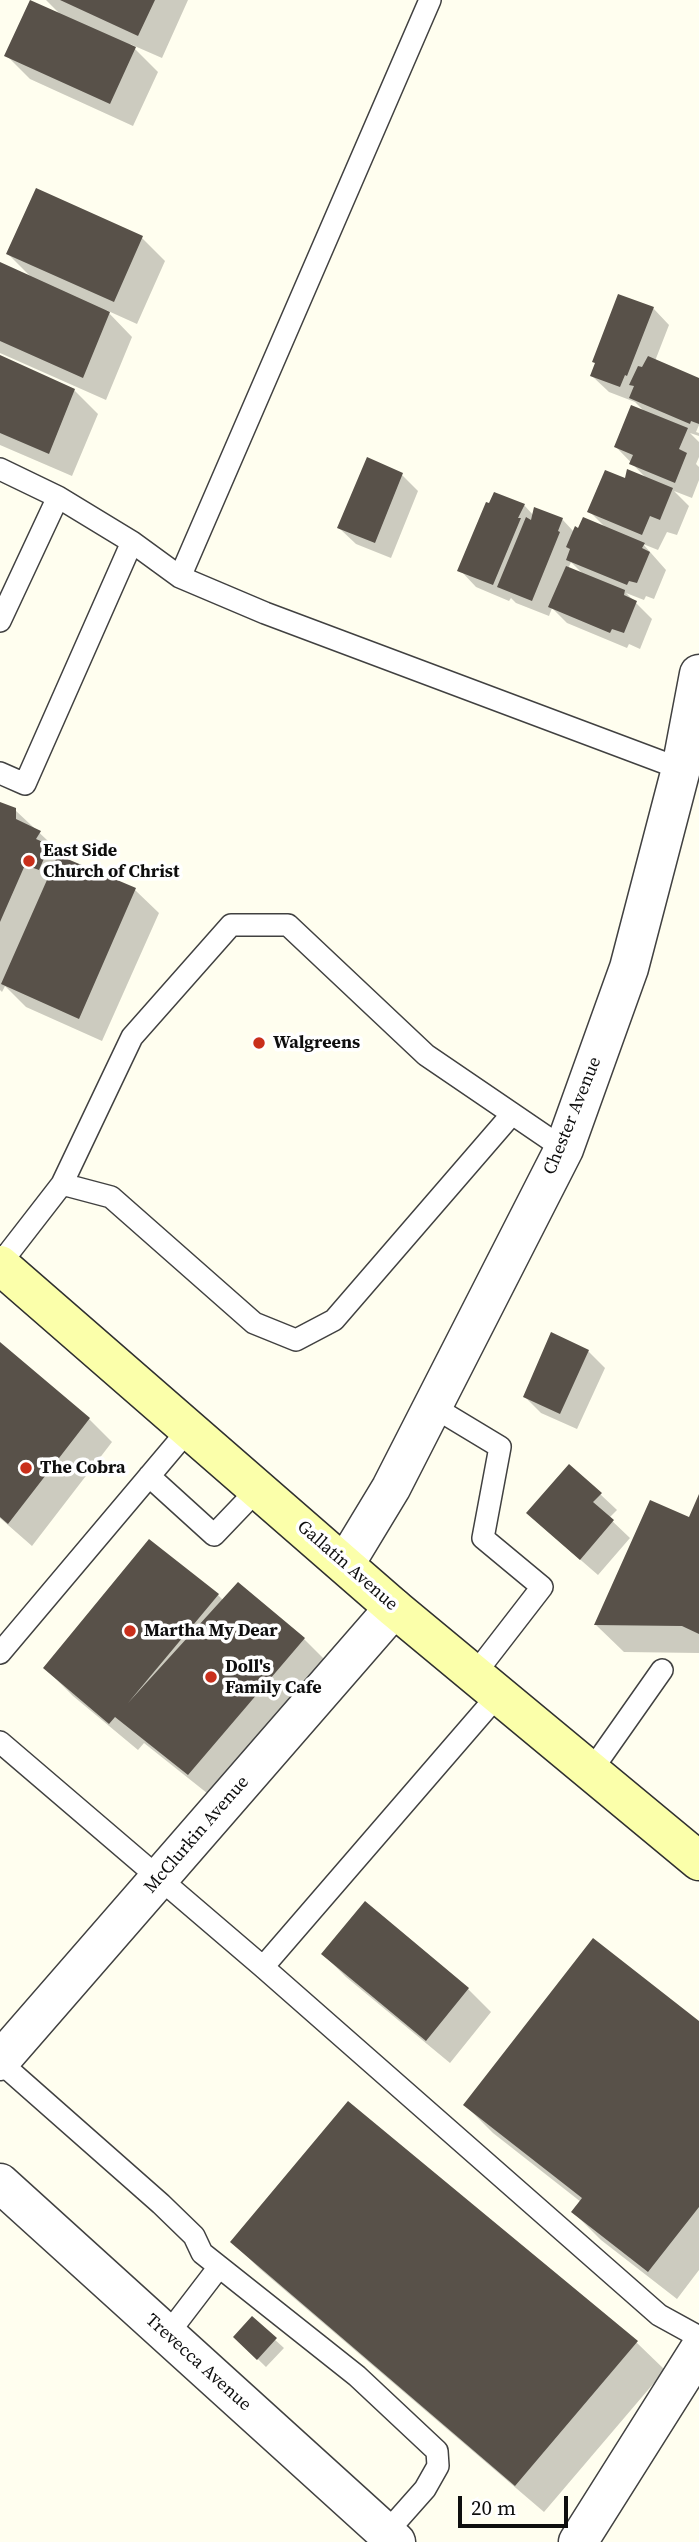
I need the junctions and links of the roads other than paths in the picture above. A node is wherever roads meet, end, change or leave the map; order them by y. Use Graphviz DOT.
graph roads {
  1 [pos="430,0"];
  2 [pos="0,470"];
  3 [pos="58,497"];
  4 [pos="132,542"];
  5 [pos="180,577"];
  6 [pos="0,621"];
  7 [pos="699,674"];
  8 [pos="681,768"];
  9 [pos="0,773"];
  10 [pos="512,1114"];
  11 [pos="564,1149"];
  12 [pos="62,1184"];
  13 [pos="0,1265"];
  14 [pos="432,1406"];
  15 [pos="189,1429"];
  16 [pos="149,1476"];
  17 [pos="258,1489"];
  18 [pos="345,1564"];
  19 [pos="394,1608"];
  20 [pos="0,1653"];
  21 [pos="662,1670"];
  22 [pos="486,1685"];
  23 [pos="0,1742"];
  24 [pos="591,1771"];
  25 [pos="699,1861"];
  26 [pos="158,1879"];
  27 [pos="263,1967"];
  28 [pos="0,2061"];
  29 [pos="0,2183"];
  30 [pos="219,2267"];
  31 [pos="167,2335"];
  32 [pos="699,2337"];
  33 [pos="699,2350"];
  34 [pos="391,2538"];
  35 [pos="578,2542"];
  1 -- 5 [label="lane"];
  2 -- 3 [label="lane"];
  3 -- 4 [label="lane"];
  3 -- 6 [label="lane"];
  4 -- 5 [label="lane"];
  4 -- 9 [label="lane"];
  5 -- 8 [label="lane"];
  7 -- 8 [label="street, Chester Avenue"];
  8 -- 11 [label="street, Chester Avenue"];
  10 -- 11 [label="lane"];
  10 -- 12 [label="lane"];
  10 -- 12 [label="lane"];
  11 -- 14 [label="street, Chester Avenue"];
  12 -- 13 [label="lane"];
  13 -- 15 [label="main road, Gallatin Avenue"];
  14 -- 18 [label="street, Chester Avenue"];
  14 -- 22 [label="lane"];
  15 -- 16 [label="lane"];
  15 -- 17 [label="main road, Gallatin Avenue"];
  16 -- 17 [label="lane"];
  16 -- 20 [label="lane"];
  17 -- 18 [label="main road, Gallatin Avenue"];
  18 -- 19 [label="main road, Gallatin Avenue"];
  19 -- 22 [label="main road, Gallatin Avenue"];
  19 -- 26 [label="street, McClurkin Avenue"];
  21 -- 24 [label="lane"];
  22 -- 24 [label="main road, Gallatin Avenue"];
  22 -- 27 [label="lane"];
  23 -- 26 [label="lane"];
  24 -- 25 [label="main road, Gallatin Avenue"];
  26 -- 27 [label="lane"];
  26 -- 28 [label="street, McClurkin Avenue"];
  27 -- 32 [label="lane"];
  28 -- 30 [label="lane"];
  29 -- 31 [label="street, Trevecca Avenue"];
  30 -- 31 [label="lane"];
  30 -- 34 [label="lane"];
  31 -- 34 [label="street, Trevecca Avenue"];
  33 -- 35 [label="street"];
}
